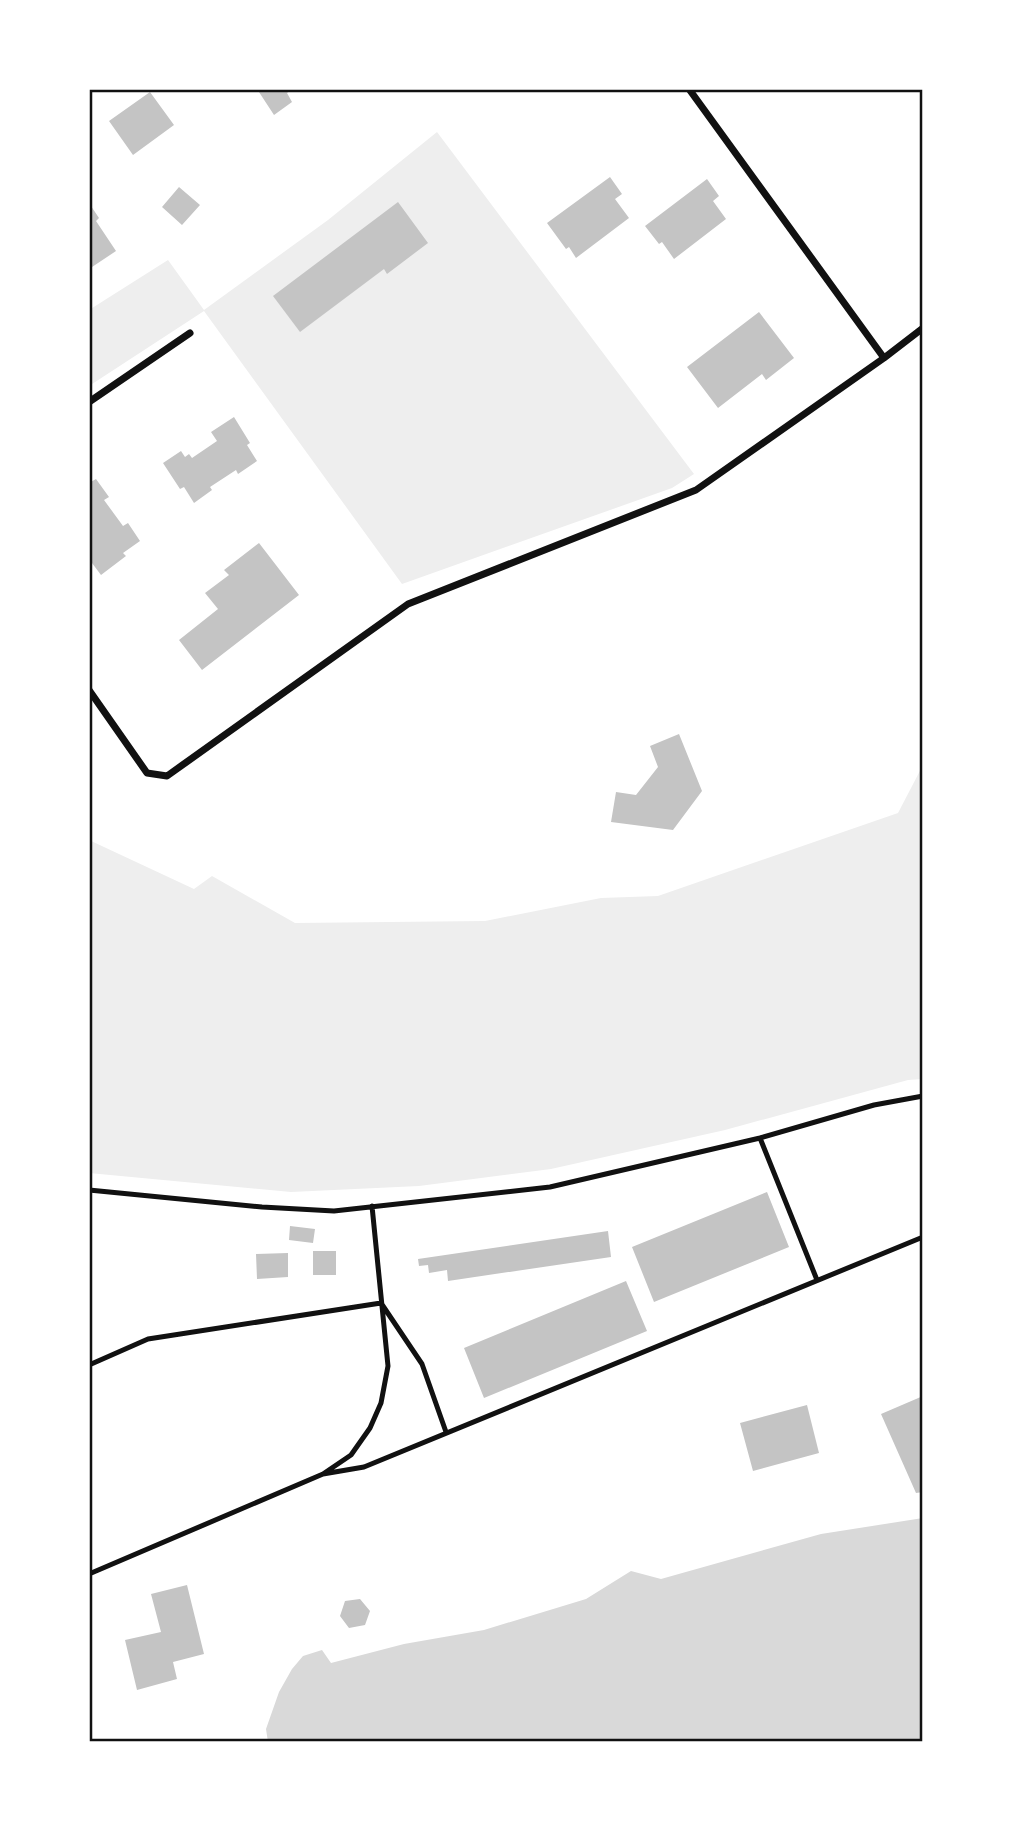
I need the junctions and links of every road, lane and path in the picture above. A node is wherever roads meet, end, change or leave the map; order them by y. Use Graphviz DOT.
graph roads {
  1 [pos="689,89"];
  2 [pos="923,328"];
  3 [pos="190,334"];
  4 [pos="884,358"];
  5 [pos="89,402"];
  6 [pos="89,690"];
  7 [pos="923,1096"];
  8 [pos="760,1138"];
  9 [pos="89,1190"];
  10 [pos="372,1206"];
  11 [pos="923,1237"];
  12 [pos="817,1280"];
  13 [pos="381,1303"];
  14 [pos="89,1365"];
  15 [pos="446,1432"];
  16 [pos="323,1474"];
  17 [pos="89,1574"];
  1 -- 4 [label="street"];
  2 -- 4 [label="street"];
  3 -- 5 [label="street"];
  4 -- 6 [label="street"];
  7 -- 8 [label="lane"];
  8 -- 10 [label="lane"];
  8 -- 12 [label="lane"];
  9 -- 10 [label="lane"];
  10 -- 13 [label="lane"];
  11 -- 12 [label="lane"];
  12 -- 15 [label="lane"];
  13 -- 14 [label="lane"];
  13 -- 15 [label="lane"];
  13 -- 16 [label="lane"];
  15 -- 16 [label="lane"];
  16 -- 17 [label="lane"];
}
